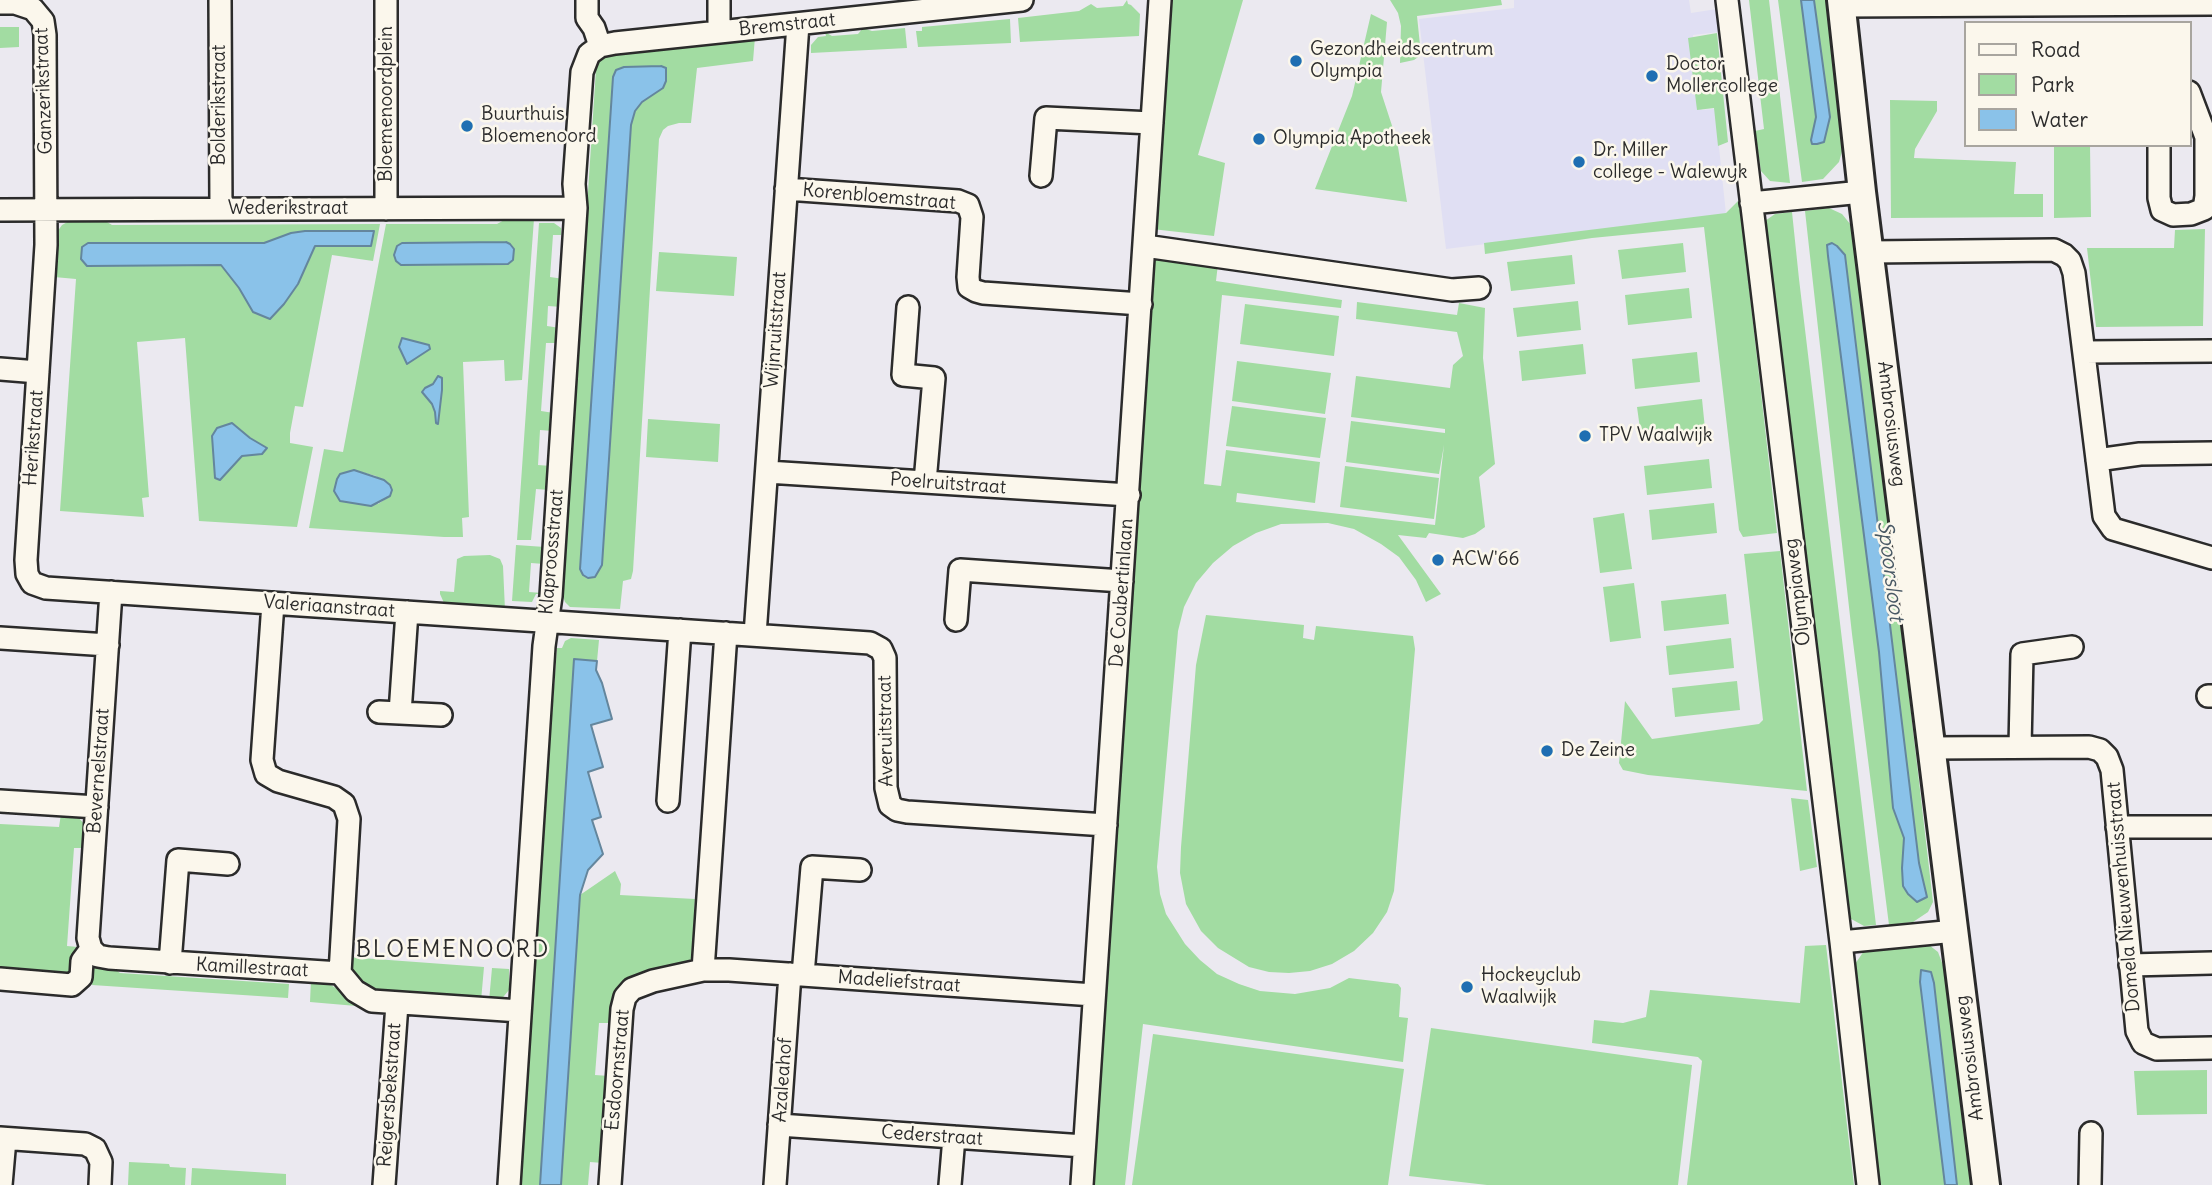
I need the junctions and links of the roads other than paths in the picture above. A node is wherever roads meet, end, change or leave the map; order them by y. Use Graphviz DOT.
graph roads {
  1 [pos="220,0"];
  2 [pos="386,0"];
  3 [pos="587,0"];
  4 [pos="719,0"];
  5 [pos="1021,0"];
  6 [pos="1160,0"];
  7 [pos="1727,0"];
  8 [pos="999,1"];
  9 [pos="0,3"];
  10 [pos="1842,3"];
  11 [pos="2212,4"];
  12 [pos="2158,14"];
  13 [pos="798,24"];
  14 [pos="719,32"];
  15 [pos="600,46"];
  16 [pos="2191,97"];
  17 [pos="1152,123"];
  18 [pos="2159,147"];
  19 [pos="1041,176"];
  20 [pos="786,189"];
  21 [pos="1862,192"];
  22 [pos="1751,203"];
  23 [pos="576,208"];
  24 [pos="221,209"];
  25 [pos="386,209"];
  26 [pos="0,210"];
  27 [pos="46,211"];
  28 [pos="1144,246"];
  29 [pos="1870,252"];
  30 [pos="1479,288"];
  31 [pos="1141,304"];
  32 [pos="908,307"];
  33 [pos="2212,351"];
  34 [pos="2084,352"];
  35 [pos="0,369"];
  36 [pos="38,372"];
  37 [pos="2212,453"];
  38 [pos="2097,460"];
  39 [pos="766,472"];
  40 [pos="925,482"];
  41 [pos="1129,495"];
  42 [pos="2212,558"];
  43 [pos="1122,580"];
  44 [pos="111,592"];
  45 [pos="273,603"];
  46 [pos="407,612"];
  47 [pos="956,620"];
  48 [pos="547,621"];
  49 [pos="680,630"];
  50 [pos="726,633"];
  51 [pos="755,635"];
  52 [pos="0,638"];
  53 [pos="108,645"];
  54 [pos="2072,647"];
  55 [pos="441,715"];
  56 [pos="2020,747"];
  57 [pos="1932,748"];
  58 [pos="0,801"];
  59 [pos="668,801"];
  60 [pos="97,807"];
  61 [pos="1106,825"];
  62 [pos="2117,827"];
  63 [pos="2212,827"];
  64 [pos="228,864"];
  65 [pos="860,870"];
  66 [pos="1955,931"];
  67 [pos="1840,942"];
  68 [pos="91,949"];
  69 [pos="170,963"];
  70 [pos="2212,963"];
  71 [pos="2130,965"];
  72 [pos="703,970"];
  73 [pos="340,973"];
  74 [pos="796,975"];
  75 [pos="0,979"];
  76 [pos="1094,995"];
  77 [pos="397,1004"];
  78 [pos="520,1011"];
  79 [pos="2212,1048"];
  80 [pos="779,1125"];
  81 [pos="2091,1133"];
  82 [pos="954,1137"];
  83 [pos="2,1139"];
  84 [pos="1084,1146"];
  85 [pos="1,1185"];
  86 [pos="100,1185"];
  87 [pos="384,1185"];
  88 [pos="509,1185"];
  89 [pos="610,1185"];
  90 [pos="775,1185"];
  91 [pos="950,1185"];
  92 [pos="1082,1185"];
  93 [pos="1868,1185"];
  94 [pos="1986,1185"];
  95 [pos="2091,1185"];
  1 -- 24 [label="street, Bolderikstraat"];
  2 -- 25 [label="street, Bloemenoordplein"];
  3 -- 15 [label="street"];
  4 -- 14 [label="street"];
  5 -- 8 [label="street, Bremstraat"];
  6 -- 17 [label="street, De Coubertinlaan"];
  7 -- 22 [label="street, Olympiaweg"];
  8 -- 13 [label="street, Bremstraat"];
  9 -- 27 [label="street, Ganzerikstraat"];
  10 -- 12 [label="street"];
  10 -- 21 [label="main road, Ambrosiusweg"];
  11 -- 12 [label="street"];
  13 -- 14 [label="street, Bremstraat"];
  13 -- 20 [label="street, Wijnruitstraat"];
  14 -- 15 [label="street"];
  15 -- 23 [label="street, Klaproosstraat"];
  16 -- 18 [label="street"];
  17 -- 19 [label="street"];
  17 -- 28 [label="street, De Coubertinlaan"];
  20 -- 31 [label="street, Korenbloemstraat"];
  20 -- 39 [label="street, Wijnruitstraat"];
  21 -- 22 [label="street"];
  21 -- 29 [label="main road, Ambrosiusweg"];
  22 -- 67 [label="street, Olympiaweg"];
  23 -- 25 [label="street, Wederikstraat"];
  23 -- 48 [label="street, Klaproosstraat"];
  24 -- 25 [label="street, Wederikstraat"];
  24 -- 27 [label="street, Wederikstraat"];
  26 -- 27 [label="street, Wederikstraat"];
  27 -- 36 [label="street, Herikstraat"];
  28 -- 30 [label="street"];
  28 -- 31 [label="street, De Coubertinlaan"];
  29 -- 34 [label="street"];
  29 -- 57 [label="main road, Ambrosiusweg"];
  31 -- 41 [label="street, De Coubertinlaan"];
  32 -- 40 [label="street"];
  33 -- 34 [label="street"];
  34 -- 38 [label="street"];
  35 -- 36 [label="street"];
  36 -- 44 [label="street, Herikstraat"];
  37 -- 38 [label="street"];
  38 -- 42 [label="street"];
  39 -- 40 [label="street, Poelruitstraat"];
  39 -- 51 [label="street, Wijnruitstraat"];
  40 -- 41 [label="street, Poelruitstraat"];
  41 -- 43 [label="street, De Coubertinlaan"];
  43 -- 47 [label="street"];
  43 -- 61 [label="street, De Coubertinlaan"];
  44 -- 45 [label="street, Valeriaanstraat"];
  44 -- 53 [label="street, Bevernelstraat"];
  45 -- 46 [label="street, Valeriaanstraat"];
  45 -- 73 [label="street"];
  46 -- 48 [label="street, Valeriaanstraat"];
  46 -- 55 [label="street"];
  48 -- 49 [label="street, Averuitstraat"];
  48 -- 78 [label="street, Klaproosstraat"];
  49 -- 50 [label="street, Averuitstraat"];
  49 -- 59 [label="street"];
  50 -- 51 [label="street, Averuitstraat"];
  50 -- 72 [label="street"];
  51 -- 61 [label="street, Averuitstraat"];
  52 -- 53 [label="street"];
  53 -- 60 [label="street, Bevernelstraat"];
  54 -- 56 [label="street"];
  56 -- 57 [label="street, Domela Nieuwenhuisstraat"];
  56 -- 62 [label="street, Domela Nieuwenhuisstraat"];
  57 -- 66 [label="main road, Ambrosiusweg"];
  58 -- 60 [label="street"];
  60 -- 68 [label="street, Bevernelstraat"];
  61 -- 76 [label="street, De Coubertinlaan"];
  62 -- 63 [label="street"];
  62 -- 71 [label="street, Domela Nieuwenhuisstraat"];
  64 -- 69 [label="street"];
  65 -- 74 [label="street, Azaleahof"];
  66 -- 67 [label="street"];
  66 -- 94 [label="main road, Ambrosiusweg"];
  67 -- 93 [label="street, Olympiaweg"];
  68 -- 69 [label="street, Kamillestraat"];
  68 -- 75 [label="street"];
  69 -- 73 [label="street, Kamillestraat"];
  70 -- 71 [label="street"];
  71 -- 79 [label="street, Domela Nieuwenhuisstraat"];
  72 -- 74 [label="street, Madeliefstraat"];
  72 -- 89 [label="street, Esdoornstraat"];
  73 -- 77 [label="street"];
  74 -- 76 [label="street, Madeliefstraat"];
  74 -- 80 [label="street, Azaleahof"];
  76 -- 84 [label="street, De Coubertinlaan"];
  77 -- 78 [label="street"];
  77 -- 87 [label="street, Reigersbekstraat"];
  78 -- 88 [label="street, Klaproosstraat"];
  80 -- 82 [label="street, Cederstraat"];
  80 -- 90 [label="street, Azaleahof"];
  81 -- 95 [label="street"];
  82 -- 84 [label="street, Cederstraat"];
  82 -- 91 [label="street"];
  83 -- 85 [label="street"];
  83 -- 86 [label="street"];
  84 -- 92 [label="street, De Coubertinlaan"];
}
